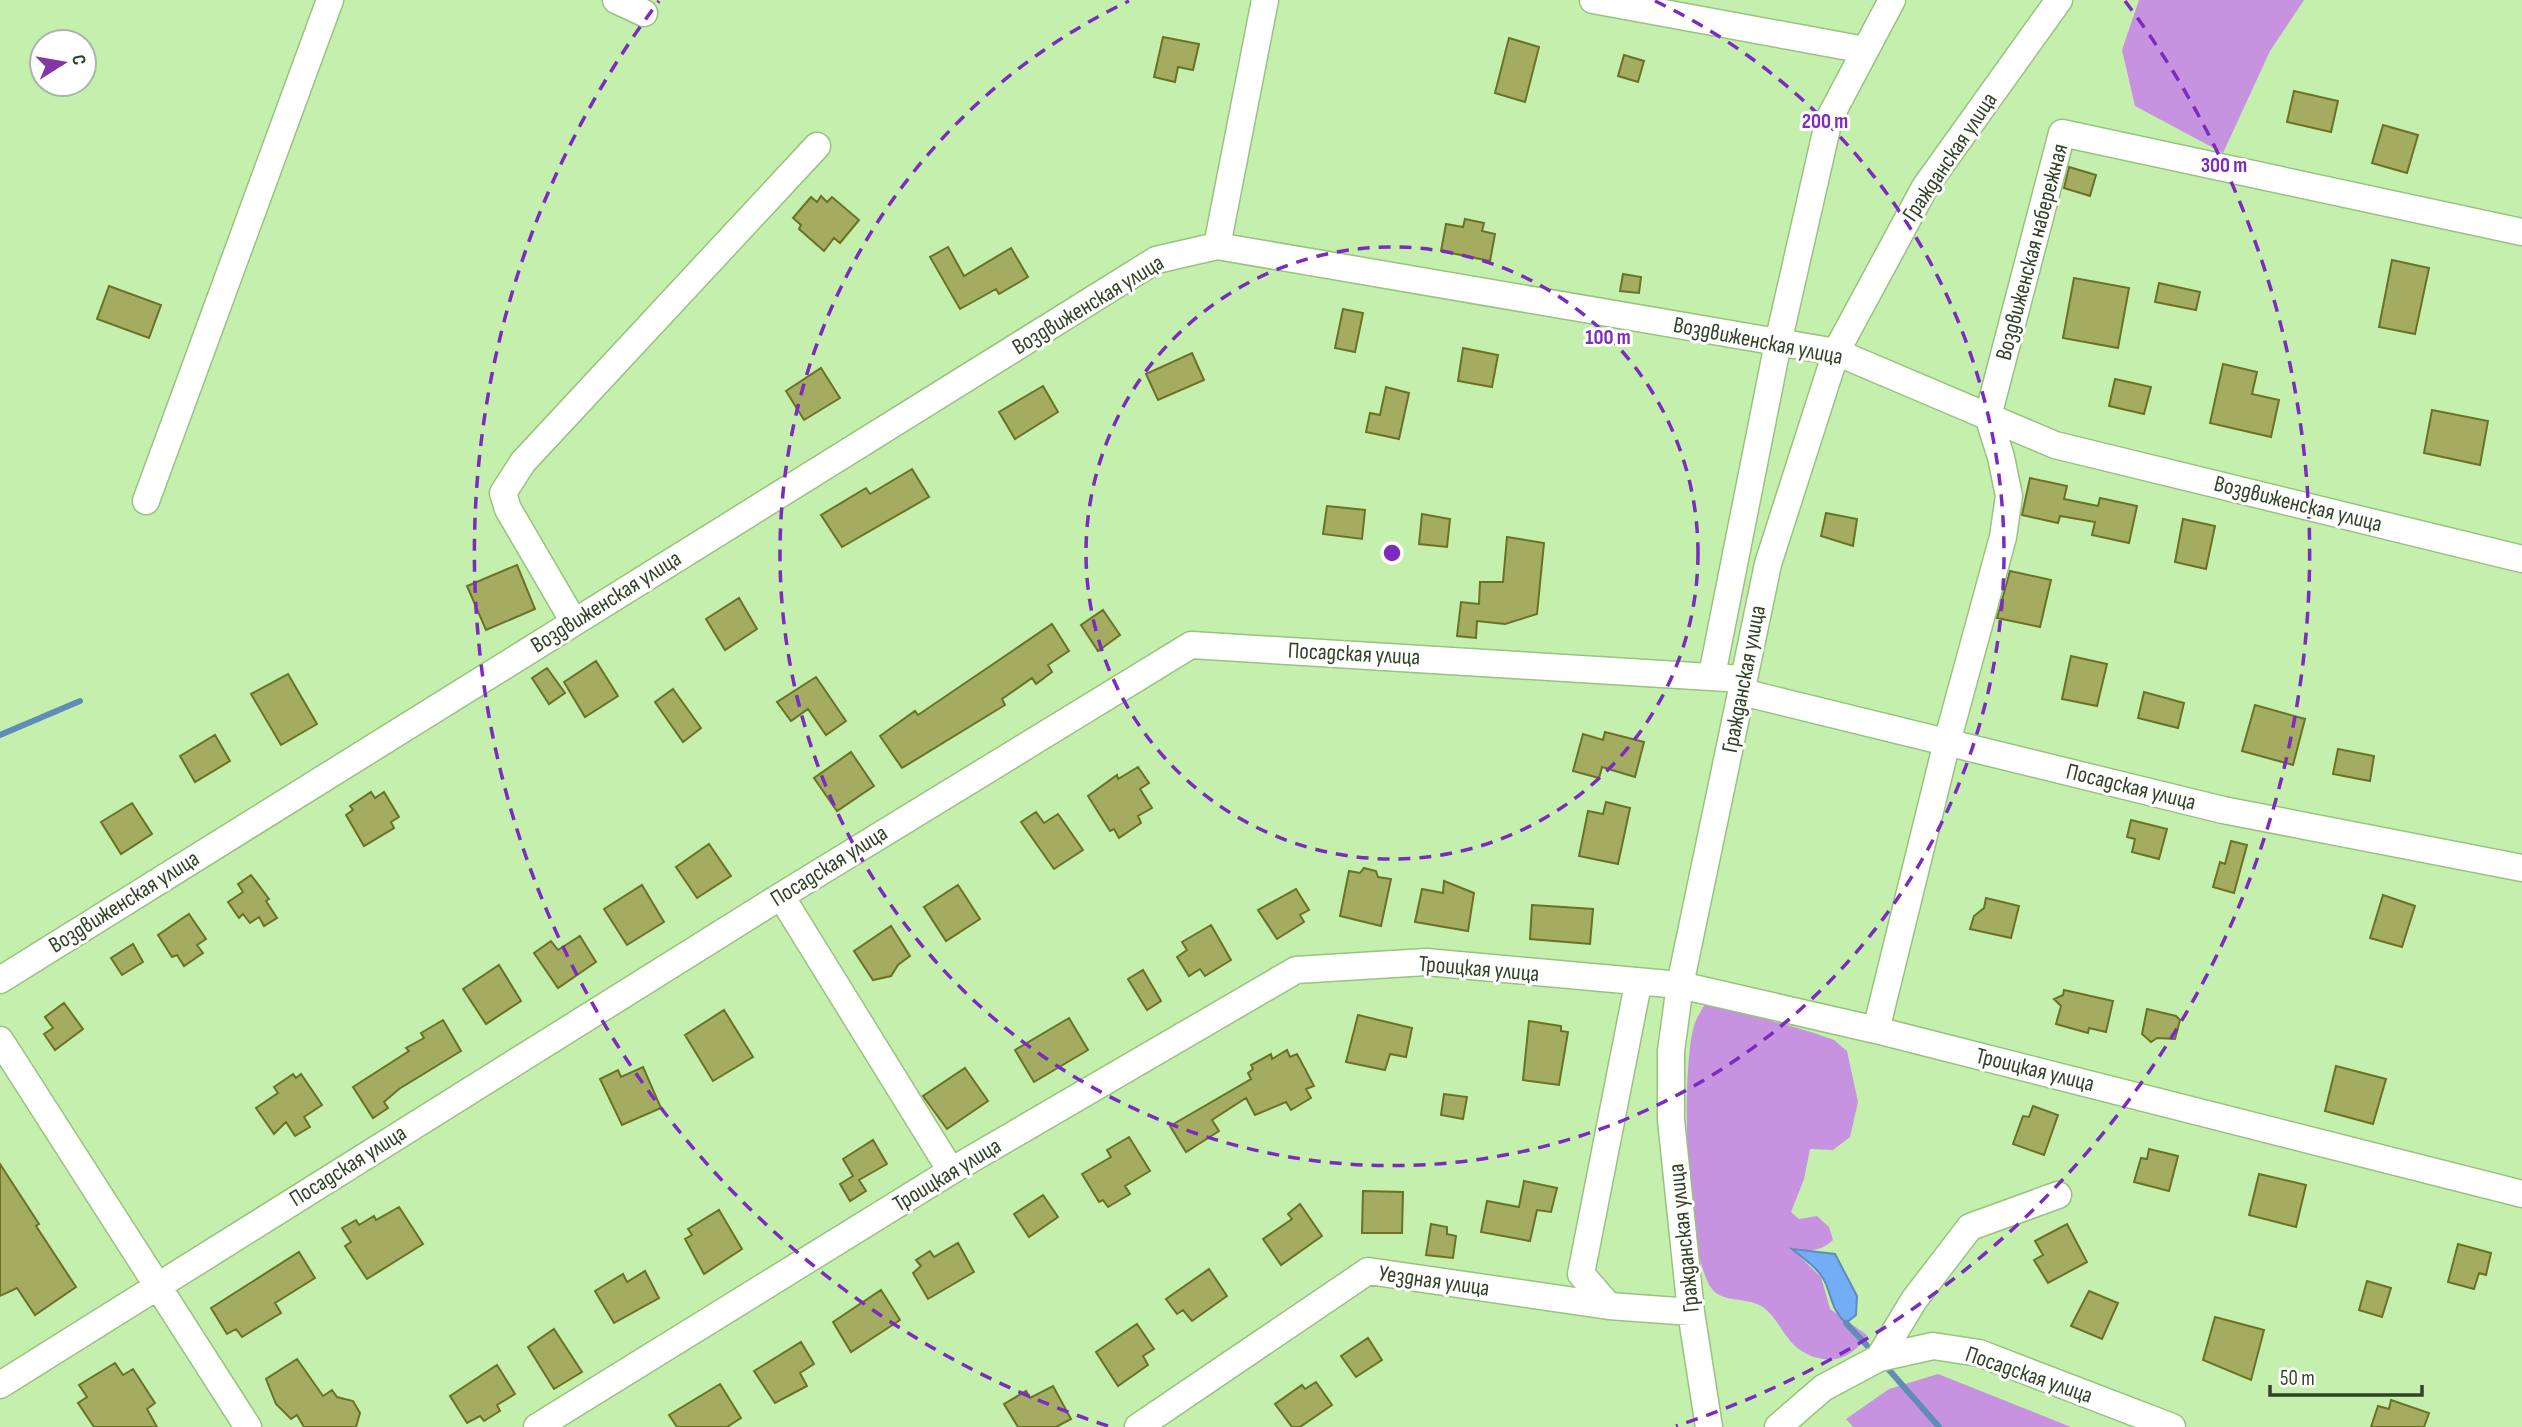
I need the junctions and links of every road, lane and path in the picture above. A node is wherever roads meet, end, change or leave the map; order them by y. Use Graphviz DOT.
graph roads {
  1 [pos="330,0"];
  2 [pos="616,0"];
  3 [pos="1265,0"];
  4 [pos="1593,0"];
  5 [pos="1892,0"];
  6 [pos="2059,0"];
  7 [pos="644,13"];
  8 [pos="1865,50"];
  9 [pos="817,146"];
  10 [pos="2522,232"];
  11 [pos="1217,246"];
  12 [pos="1778,343"];
  13 [pos="1836,352"];
  14 [pos="1988,416"];
  15 [pos="146,501"];
  16 [pos="2522,559"];
  17 [pos="574,622"];
  18 [pos="1712,675"];
  19 [pos="1743,685"];
  20 [pos="1947,742"];
  21 [pos="2522,868"];
  22 [pos="781,895"];
  23 [pos="0,980"];
  24 [pos="1638,984"];
  25 [pos="1680,985"];
  26 [pos="1877,1030"];
  27 [pos="0,1040"];
  28 [pos="951,1171"];
  29 [pos="2522,1194"];
  30 [pos="2058,1195"];
  31 [pos="158,1285"];
  32 [pos="1609,1306"];
  33 [pos="1691,1312"];
  34 [pos="1878,1358"];
  35 [pos="0,1385"];
  36 [pos="248,1427"];
  37 [pos="537,1427"];
  38 [pos="1138,1427"];
  39 [pos="1709,1427"];
  40 [pos="1778,1427"];
  41 [pos="2172,1427"];
  1 -- 15 [label="street"];
  2 -- 7 [label="street"];
  3 -- 11 [label="street"];
  4 -- 8 [label="street"];
  5 -- 8 [label="street"];
  6 -- 13 [label="street, Гражданская улица"];
  8 -- 12 [label="street"];
  9 -- 17 [label="street"];
  10 -- 14 [label="street, Воздвиженская набережная"];
  11 -- 12 [label="street, Воздвиженская улица"];
  11 -- 17 [label="street, Воздвиженская улица"];
  12 -- 13 [label="street, Воздвиженская улица"];
  12 -- 18 [label="street"];
  13 -- 14 [label="street, Воздвиженская улица"];
  13 -- 19 [label="street, Гражданская улица"];
  14 -- 16 [label="street, Воздвиженская улица"];
  14 -- 20 [label="street"];
  17 -- 23 [label="street, Воздвиженская улица"];
  18 -- 19 [label="street, Посадская улица"];
  18 -- 22 [label="street, Посадская улица"];
  19 -- 20 [label="street, Посадская улица"];
  19 -- 25 [label="street, Гражданская улица"];
  20 -- 21 [label="street, Посадская улица"];
  20 -- 26 [label="street"];
  22 -- 28 [label="street"];
  22 -- 31 [label="street, Посадская улица"];
  24 -- 25 [label="street, Троицкая улица"];
  24 -- 28 [label="street, Троицкая улица"];
  24 -- 32 [label="street"];
  25 -- 26 [label="street, Троицкая улица"];
  25 -- 33 [label="street, Гражданская улица"];
  26 -- 29 [label="street, Троицкая улица"];
  27 -- 31 [label="street"];
  28 -- 37 [label="street, Троицкая улица"];
  30 -- 34 [label="street"];
  31 -- 35 [label="street, Посадская улица"];
  31 -- 36 [label="street"];
  32 -- 33 [label="street, Уездная улица"];
  32 -- 38 [label="street, Уездная улица"];
  33 -- 39 [label="street, Гражданская улица"];
  34 -- 40 [label="street, Посадская улица"];
  34 -- 41 [label="street, Посадская улица"];
}
